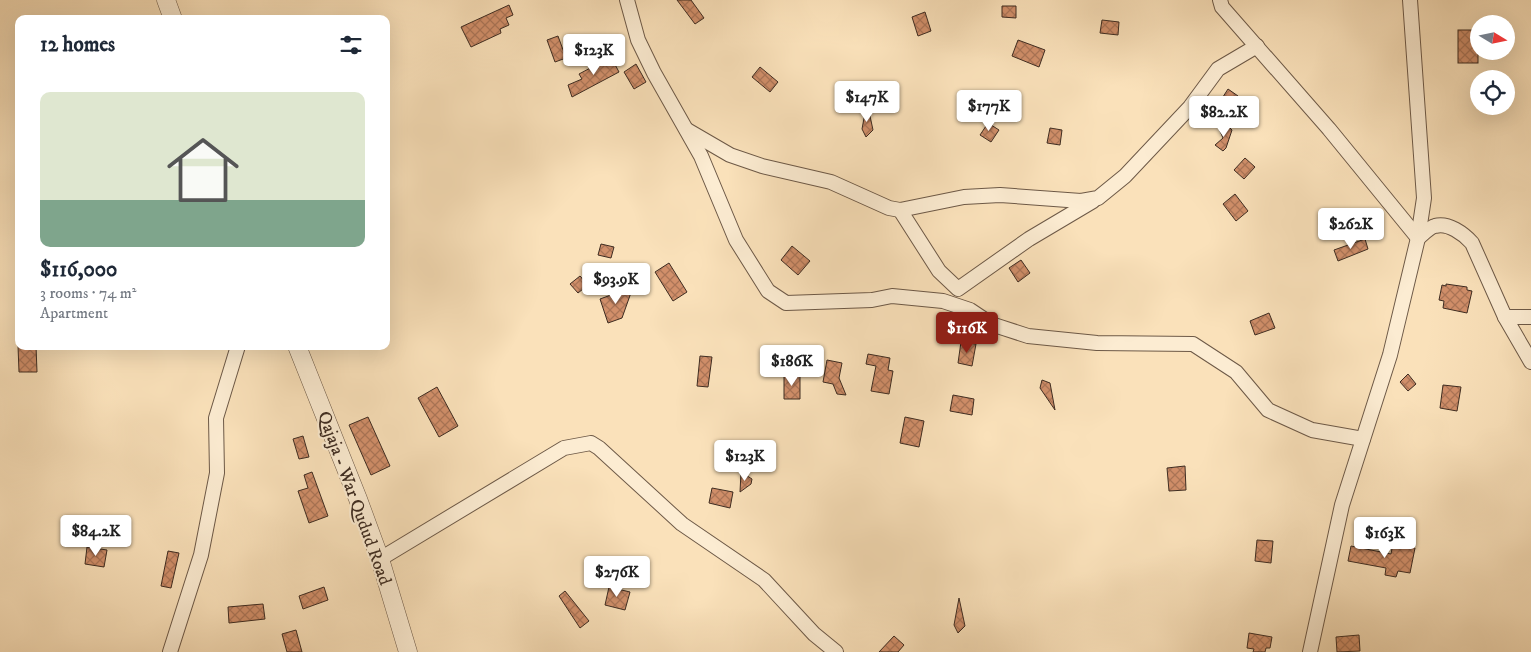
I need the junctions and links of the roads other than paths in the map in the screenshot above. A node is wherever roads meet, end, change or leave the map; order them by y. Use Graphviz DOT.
graph roads {
  1 [pos="166,0"];
  2 [pos="627,0"];
  3 [pos="1220,0"];
  4 [pos="1410,0"];
  5 [pos="172,15"];
  6 [pos="1256,46"];
  7 [pos="686,130"];
  8 [pos="1098,198"];
  9 [pos="900,210"];
  10 [pos="1418,238"];
  11 [pos="958,288"];
  12 [pos="970,310"];
  13 [pos="1505,317"];
  14 [pos="1531,317"];
  15 [pos="237,350"];
  16 [pos="299,350"];
  17 [pos="1531,362"];
  18 [pos="1363,439"];
  19 [pos="380,559"];
  20 [pos="170,652"];
  21 [pos="408,652"];
  22 [pos="836,652"];
  23 [pos="1310,652"];
  1 -- 5 [label="street"];
  2 -- 7 [label="street"];
  3 -- 6 [label="street"];
  4 -- 10 [label="street"];
  6 -- 8 [label="street"];
  6 -- 10 [label="street"];
  7 -- 9 [label="street"];
  7 -- 12 [label="street"];
  8 -- 9 [label="street"];
  8 -- 11 [label="street"];
  9 -- 11 [label="street"];
  10 -- 13 [label="street"];
  10 -- 18 [label="street"];
  11 -- 12 [label="street"];
  12 -- 18 [label="street"];
  13 -- 14 [label="street"];
  13 -- 17 [label="street"];
  15 -- 20 [label="street"];
  16 -- 19 [label="street, Qajaja - War Qudud Road"];
  18 -- 23 [label="street"];
  19 -- 21 [label="street, Qajaja - War Qudud Road"];
  19 -- 22 [label="street"];
}
